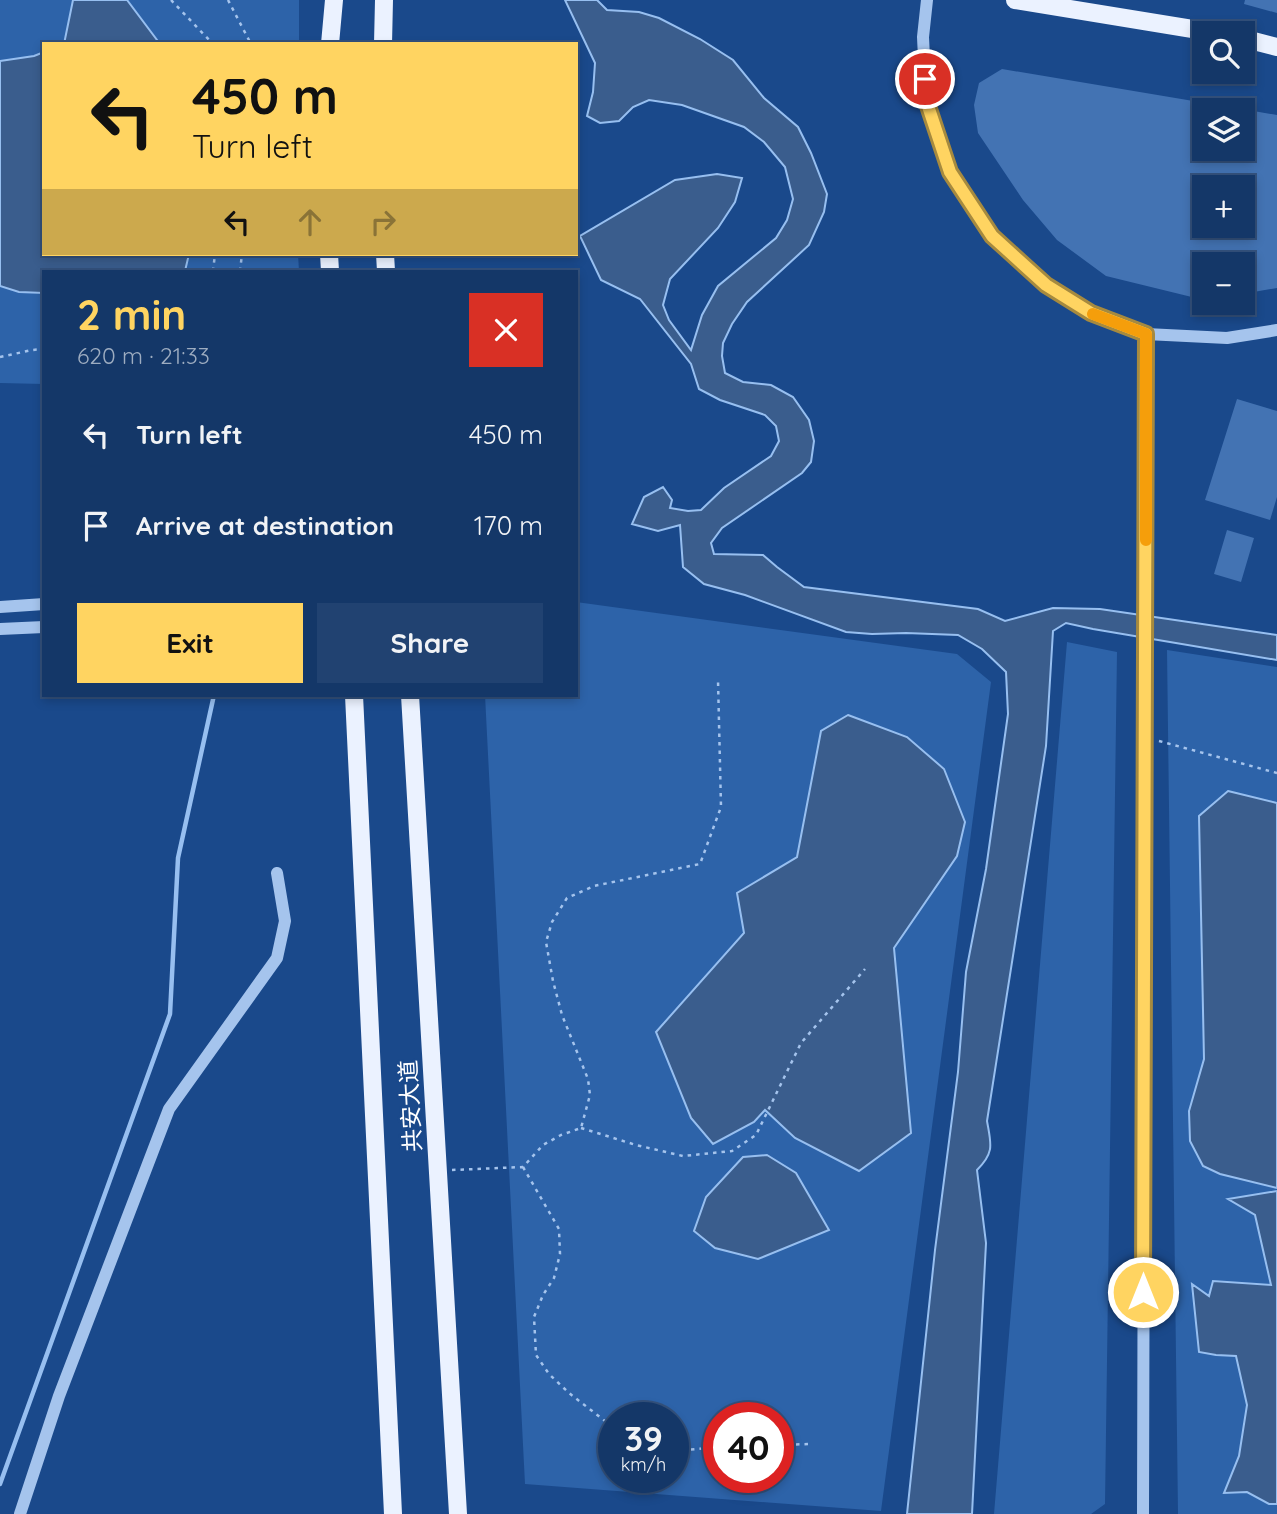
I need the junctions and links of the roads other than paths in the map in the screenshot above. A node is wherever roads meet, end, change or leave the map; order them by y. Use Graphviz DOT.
graph roads {
  1 [pos="334,0"];
  2 [pos="384,0"];
  3 [pos="927,0"];
  4 [pos="1014,0"];
  5 [pos="1192,29"];
  6 [pos="1255,41"];
  7 [pos="330,42"];
  8 [pos="383,42"];
  9 [pos="1277,47"];
  10 [pos="1277,330"];
  11 [pos="1146,334"];
  12 [pos="42,604"];
  13 [pos="0,607"];
  14 [pos="42,627"];
  15 [pos="0,629"];
  16 [pos="354,697"];
  17 [pos="410,697"];
  18 [pos="276,873"];
  19 [pos="20,1514"];
  20 [pos="393,1514"];
  21 [pos="458,1514"];
  22 [pos="1143,1514"];
  1 -- 7 [label="main road"];
  2 -- 8 [label="main road"];
  3 -- 11 [label="street"];
  4 -- 5 [label="main road"];
  6 -- 9 [label="main road"];
  10 -- 11 [label="street"];
  11 -- 22 [label="street"];
  12 -- 13 [label="street"];
  14 -- 15 [label="street"];
  16 -- 20 [label="main road, 共安大道"];
  17 -- 21 [label="main road, 共安大道"];
  18 -- 19 [label="street"];
}
